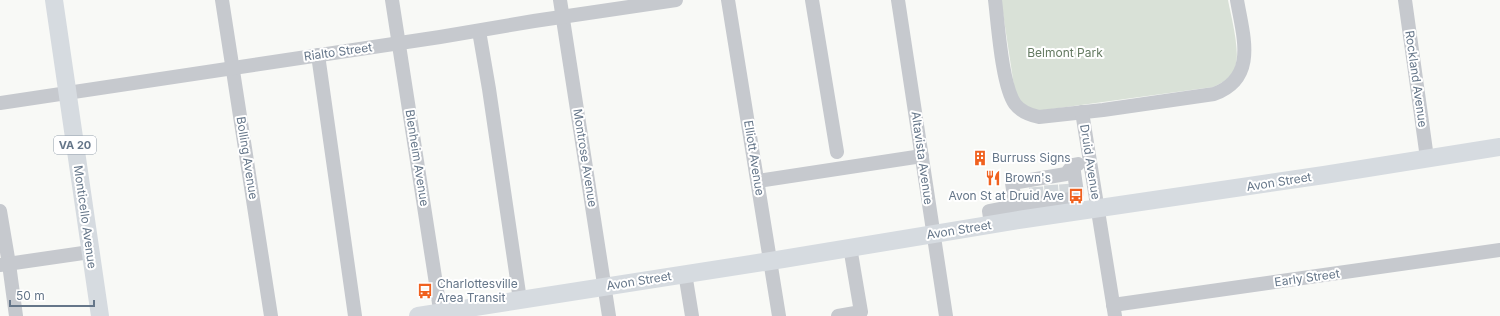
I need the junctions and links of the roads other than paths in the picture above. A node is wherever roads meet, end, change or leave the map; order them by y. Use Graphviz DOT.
graph roads {
  1 [pos="54,0"];
  2 [pos="222,0"];
  3 [pos="392,0"];
  4 [pos="560,0"];
  5 [pos="676,0"];
  6 [pos="728,0"];
  7 [pos="812,0"];
  8 [pos="898,0"];
  9 [pos="995,0"];
  10 [pos="1237,0"];
  11 [pos="1405,0"];
  12 [pos="563,17"];
  13 [pos="479,30"];
  14 [pos="398,43"];
  15 [pos="318,55"];
  16 [pos="234,67"];
  17 [pos="68,92"];
  18 [pos="0,103"];
  19 [pos="1082,112"];
  20 [pos="1500,147"];
  21 [pos="837,152"];
  22 [pos="922,156"];
  23 [pos="1428,158"];
  24 [pos="1090,162"];
  25 [pos="758,181"];
  26 [pos="1068,184"];
  27 [pos="1052,190"];
  28 [pos="1036,192"];
  29 [pos="1098,209"];
  30 [pos="0,211"];
  31 [pos="1017,213"];
  32 [pos="933,234"];
  33 [pos="850,247"];
  34 [pos="1500,250"];
  35 [pos="90,252"];
  36 [pos="771,260"];
  37 [pos="5,265"];
  38 [pos="685,273"];
  39 [pos="604,286"];
  40 [pos="95,291"];
  41 [pos="520,300"];
  42 [pos="1114,311"];
  43 [pos="441,314"];
  44 [pos="862,314"];
  45 [pos="16,316"];
  46 [pos="91,316"];
  47 [pos="100,316"];
  48 [pos="272,316"];
  49 [pos="355,316"];
  50 [pos="418,316"];
  51 [pos="609,316"];
  52 [pos="692,316"];
  53 [pos="779,316"];
  54 [pos="838,316"];
  55 [pos="946,316"];
  1 -- 17 [label="main road, Monticello Avenue / VA 20"];
  2 -- 16 [label="street, Bolling Avenue"];
  3 -- 14 [label="street, Blenheim Avenue"];
  4 -- 12 [label="street, Montrose Avenue"];
  5 -- 12 [label="street, Rialto Street"];
  6 -- 25 [label="street, Elliott Avenue"];
  7 -- 21 [label="street"];
  8 -- 22 [label="street, Altavista Avenue"];
  9 -- 19 [label="street, Druid Avenue"];
  10 -- 19 [label="street"];
  11 -- 23 [label="street, Rockland Avenue"];
  12 -- 13 [label="street, Rialto Street"];
  12 -- 39 [label="street, Montrose Avenue"];
  13 -- 14 [label="street, Rialto Street"];
  13 -- 41 [label="street"];
  14 -- 15 [label="street, Rialto Street"];
  14 -- 43 [label="street, Blenheim Avenue"];
  15 -- 16 [label="street, Rialto Street"];
  15 -- 49 [label="street"];
  16 -- 17 [label="street, Rialto Street"];
  16 -- 48 [label="street, Bolling Avenue"];
  17 -- 18 [label="street, Rialto Street"];
  17 -- 35 [label="main road, Monticello Avenue / VA 20"];
  19 -- 24 [label="street, Druid Avenue"];
  20 -- 23 [label="main road, Avon Street"];
  22 -- 25 [label="street"];
  22 -- 32 [label="street, Altavista Avenue"];
  23 -- 29 [label="main road, Avon Street"];
  24 -- 26 [label="street"];
  24 -- 29 [label="street, Druid Avenue"];
  25 -- 36 [label="street, Elliott Avenue"];
  26 -- 27 [label="street"];
  26 -- 27 [label="street"];
  27 -- 28 [label="street"];
  27 -- 28 [label="street"];
  28 -- 31 [label="street"];
  28 -- 31 [label="street"];
  29 -- 31 [label="main road, Avon Street"];
  29 -- 42 [label="street, Druid Avenue"];
  30 -- 37 [label="street"];
  31 -- 32 [label="main road, Avon Street"];
  32 -- 33 [label="main road, Avon Street"];
  32 -- 55 [label="street, Altavista Avenue"];
  33 -- 36 [label="main road, Avon Street"];
  33 -- 44 [label="street"];
  34 -- 42 [label="street, Early Street"];
  35 -- 37 [label="street"];
  35 -- 40 [label="main road, Monticello Avenue / VA 20"];
  36 -- 38 [label="main road, Avon Street"];
  36 -- 53 [label="street, Elliott Avenue"];
  37 -- 45 [label="street"];
  38 -- 39 [label="main road, Avon Street"];
  38 -- 52 [label="street"];
  39 -- 41 [label="main road, Avon Street"];
  39 -- 51 [label="street, Montrose Avenue"];
  40 -- 46 [label="main road, VA 20"];
  40 -- 47 [label="main road, Monticello Avenue / VA 20"];
  41 -- 43 [label="main road, Avon Street"];
  43 -- 50 [label="main road, Avon Street"];
  44 -- 54 [label="street"];
}
